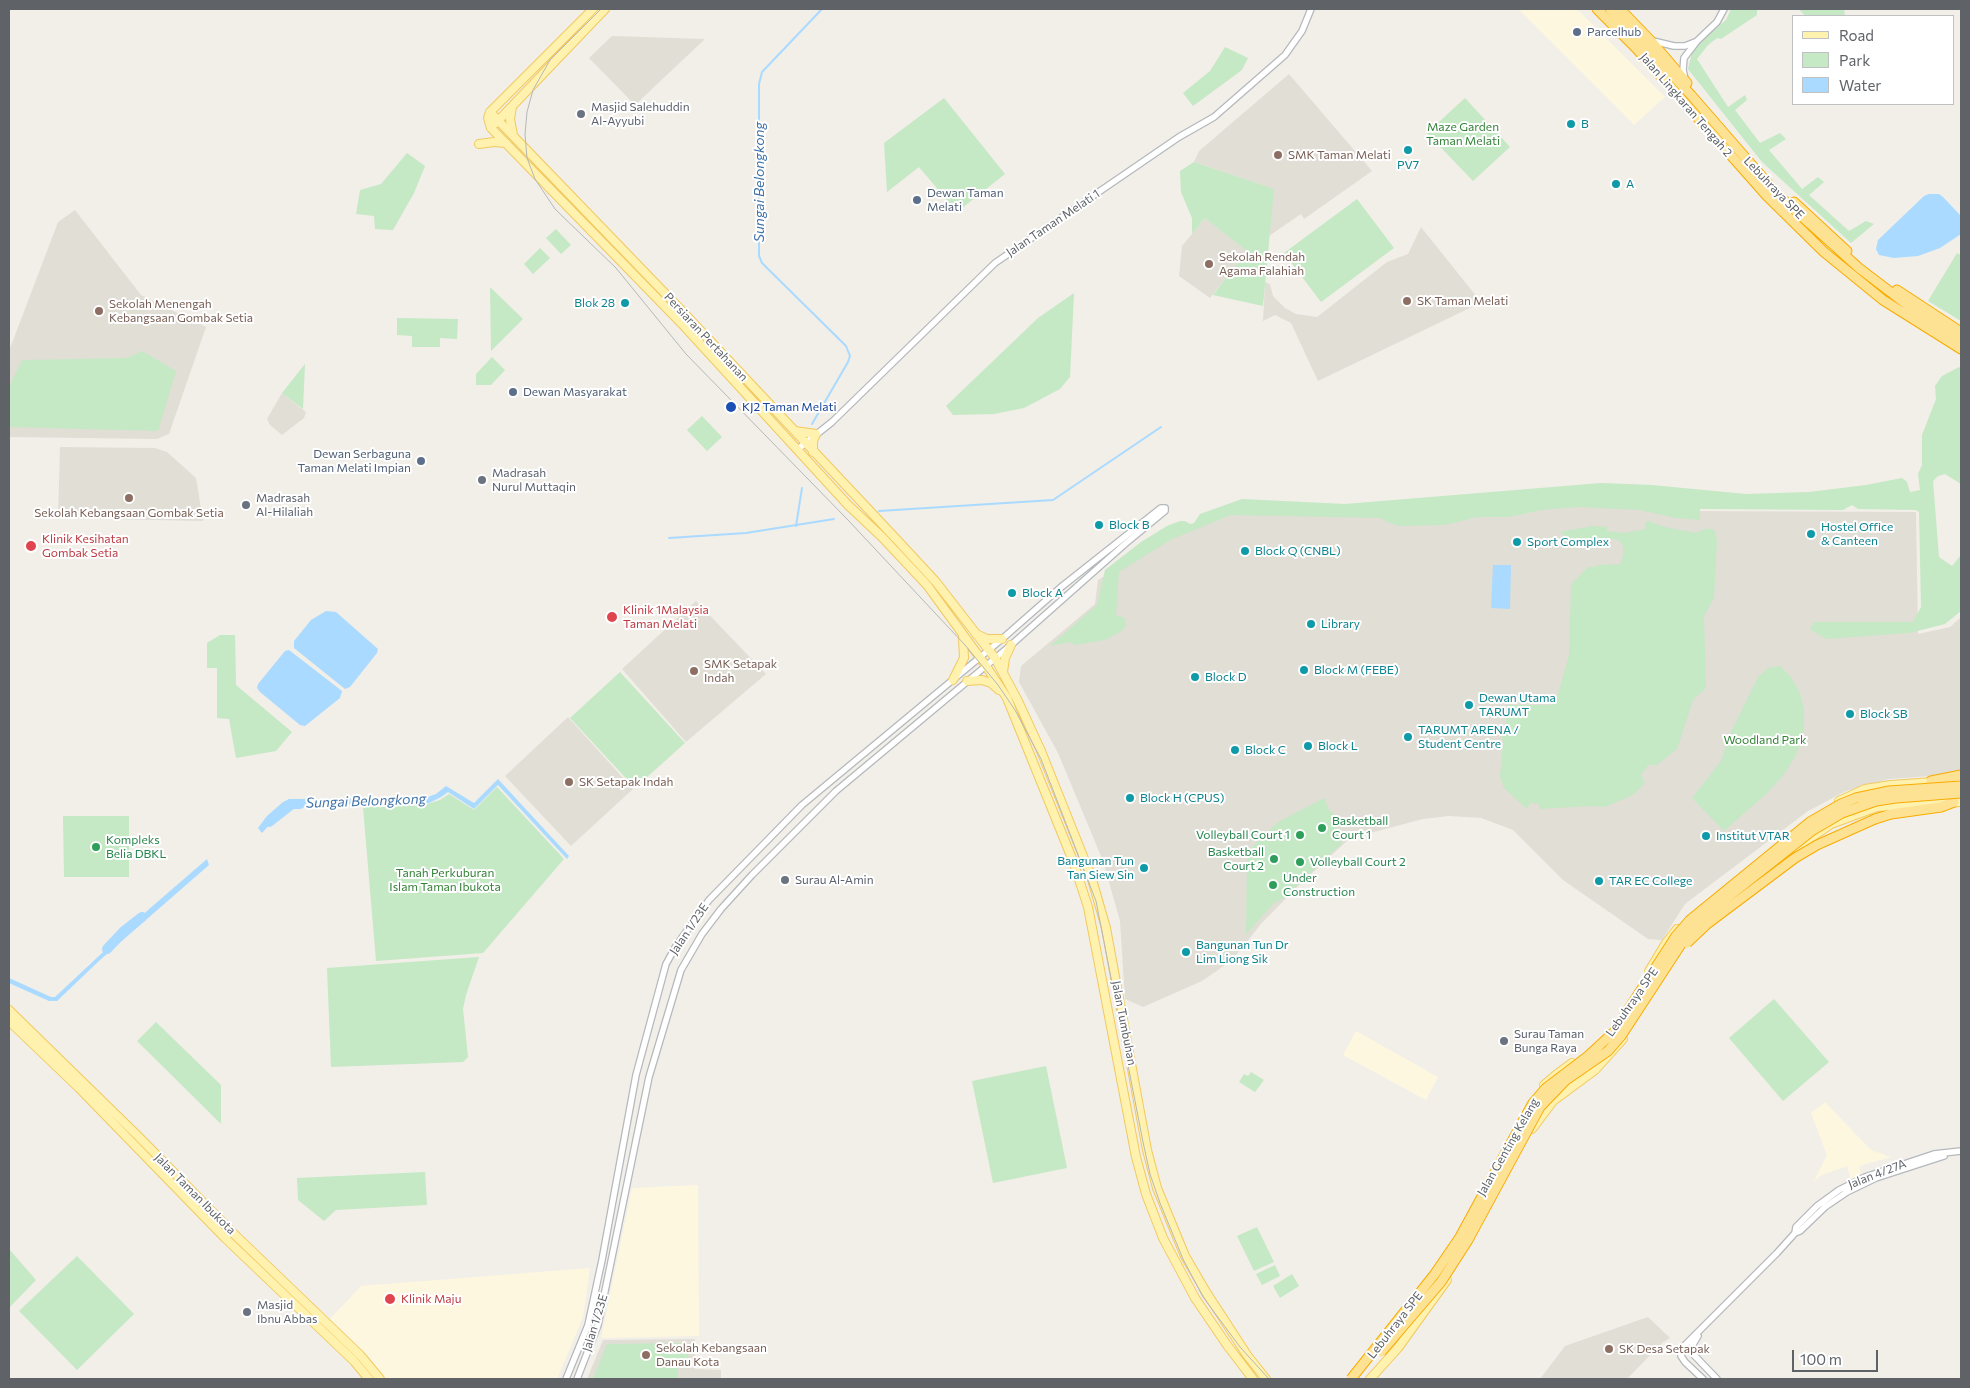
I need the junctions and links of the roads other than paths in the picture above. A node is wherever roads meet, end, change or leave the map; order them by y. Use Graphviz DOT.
graph roads {
  1 [pos="593,9"];
  2 [pos="605,9"];
  3 [pos="1311,9"];
  4 [pos="1597,9"];
  5 [pos="1610,9"];
  6 [pos="1620,9"];
  7 [pos="1724,9"];
  8 [pos="1651,41"];
  9 [pos="1697,41"];
  10 [pos="1686,82"];
  11 [pos="513,105"];
  12 [pos="489,115"];
  13 [pos="498,120"];
  14 [pos="491,128"];
  15 [pos="513,135"];
  16 [pos="506,143"];
  17 [pos="479,144"];
  18 [pos="1961,332"];
  19 [pos="1961,340"];
  20 [pos="1961,349"];
  21 [pos="795,431"];
  22 [pos="816,434"];
  23 [pos="805,443"];
  24 [pos="798,449"];
  25 [pos="813,452"];
  26 [pos="975,633"];
  27 [pos="963,635"];
  28 [pos="1002,639"];
  29 [pos="1011,645"];
  30 [pos="988,650"];
  31 [pos="980,658"];
  32 [pos="995,658"];
  33 [pos="986,666"];
  34 [pos="1003,672"];
  35 [pos="953,680"];
  36 [pos="967,681"];
  37 [pos="1008,698"];
  38 [pos="1961,775"];
  39 [pos="1961,780"];
  40 [pos="1931,781"];
  41 [pos="1961,786"];
  42 [pos="1961,793"];
  43 [pos="1958,802"];
  44 [pos="1670,959"];
  45 [pos="1120,998"];
  46 [pos="1107,1000"];
  47 [pos="9,1010"];
  48 [pos="9,1021"];
  49 [pos="1128,1042"];
  50 [pos="1115,1044"];
  51 [pos="1554,1076"];
  52 [pos="1566,1091"];
  53 [pos="1961,1151"];
  54 [pos="1152,1170"];
  55 [pos="1143,1182"];
  56 [pos="1169,1220"];
  57 [pos="1161,1233"];
  58 [pos="1182,1248"];
  59 [pos="1175,1260"];
  60 [pos="1701,1330"];
  61 [pos="370,1379"];
  62 [pos="380,1379"];
  63 [pos="566,1379"];
  64 [pos="577,1379"];
  65 [pos="1253,1379"];
  66 [pos="1266,1379"];
  67 [pos="1350,1379"];
  68 [pos="1359,1379"];
  69 [pos="1370,1379"];
  70 [pos="1703,1379"];
  71 [pos="1717,1379"];
  1 -- 12 [label="main road"];
  2 -- 11 [label="main road"];
  3 -- 22 [label="street, Jalan Taman Melati 1"];
  4 -- 20 [label="highway, Jalan Lingkaran Tengah 2"];
  5 -- 19 [label="highway, Lebuhraya SPE"];
  6 -- 8 [label="highway, Jalan Lingkaran Tengah 2"];
  7 -- 9 [label="street"];
  8 -- 9 [label="street"];
  8 -- 10 [label="highway, Jalan Lingkaran Tengah 2"];
  9 -- 10 [label="street"];
  10 -- 18 [label="highway, Jalan Lingkaran Tengah 2"];
  11 -- 13 [label="main road"];
  11 -- 15 [label="main road"];
  12 -- 13 [label="main road, Persiaran Pertahanan"];
  12 -- 14 [label="main road, Persiaran Pertahanan"];
  13 -- 14 [label="main road"];
  13 -- 15 [label="main road, Persiaran Pertahanan"];
  14 -- 16 [label="main road, Persiaran Pertahanan"];
  15 -- 21 [label="main road, Persiaran Pertahanan"];
  16 -- 17 [label="main road"];
  16 -- 24 [label="main road, Persiaran Pertahanan"];
  21 -- 22 [label="main road"];
  21 -- 23 [label="main road, Persiaran Pertahanan"];
  22 -- 23 [label="street, Jalan Taman Melati 1"];
  22 -- 25 [label="main road"];
  23 -- 24 [label="street, Jalan Taman Melati 1"];
  23 -- 25 [label="main road, Persiaran Pertahanan"];
  24 -- 27 [label="main road, Persiaran Pertahanan"];
  25 -- 26 [label="main road, Persiaran Pertahanan"];
  26 -- 28 [label="main road"];
  26 -- 30 [label="main road, Persiaran Pertahanan"];
  27 -- 31 [label="main road, Persiaran Pertahanan"];
  27 -- 35 [label="main road"];
  28 -- 29 [label="street, Jalan 1/23E"];
  28 -- 30 [label="street, Jalan 1/23E"];
  29 -- 32 [label="street, Jalan 1/23E"];
  29 -- 34 [label="main road"];
  30 -- 31 [label="street, Jalan 1/23E"];
  30 -- 32 [label="main road, Persiaran Pertahanan"];
  31 -- 33 [label="main road, Persiaran Pertahanan"];
  31 -- 35 [label="street, Jalan 1/23E"];
  32 -- 33 [label="street, Jalan 1/23E"];
  32 -- 34 [label="main road, Jalan Tumbuhan"];
  33 -- 36 [label="street, Jalan 1/23E"];
  33 -- 37 [label="main road, Jalan Tumbuhan"];
  34 -- 45 [label="main road, Jalan Tumbuhan"];
  35 -- 63 [label="street, Jalan 1/23E"];
  36 -- 37 [label="main road"];
  36 -- 64 [label="street, Jalan 1/23E"];
  37 -- 46 [label="main road, Jalan Tumbuhan"];
  38 -- 40 [label="highway"];
  39 -- 40 [label="main road, Jalan Genting Kelang"];
  40 -- 51 [label="main road, Jalan Genting Kelang"];
  41 -- 67 [label="highway, Lebuhraya SPE, bridge"];
  42 -- 44 [label="highway, Lebuhraya SPE, bridge"];
  43 -- 44 [label="highway, bridge"];
  43 -- 52 [label="main road, Jalan Genting Kelang"];
  44 -- 68 [label="highway, Lebuhraya SPE, bridge"];
  45 -- 46 [label="main road"];
  45 -- 49 [label="main road, Jalan Tumbuhan"];
  46 -- 50 [label="main road, Jalan Tumbuhan"];
  47 -- 62 [label="main road, Jalan Taman Ibukota"];
  48 -- 61 [label="main road, Jalan Taman Ibukota"];
  49 -- 50 [label="main road"];
  49 -- 54 [label="main road, Jalan Tumbuhan"];
  50 -- 55 [label="main road, Jalan Tumbuhan"];
  51 -- 52 [label="main road"];
  51 -- 67 [label="main road, Jalan Genting Kelang"];
  52 -- 69 [label="main road, Jalan Genting Kelang"];
  53 -- 60 [label="street, Jalan 4/27A"];
  54 -- 55 [label="main road"];
  54 -- 56 [label="main road, Jalan Tumbuhan"];
  55 -- 57 [label="main road, Jalan Tumbuhan"];
  56 -- 57 [label="main road"];
  56 -- 58 [label="main road, Jalan Tumbuhan"];
  57 -- 59 [label="main road, Jalan Tumbuhan"];
  58 -- 59 [label="main road"];
  58 -- 66 [label="main road, Jalan Tumbuhan"];
  59 -- 65 [label="main road, Jalan Tumbuhan"];
  60 -- 70 [label="street, Jalan 4/27A"];
  60 -- 71 [label="street, Jalan 4/27A"];
}
